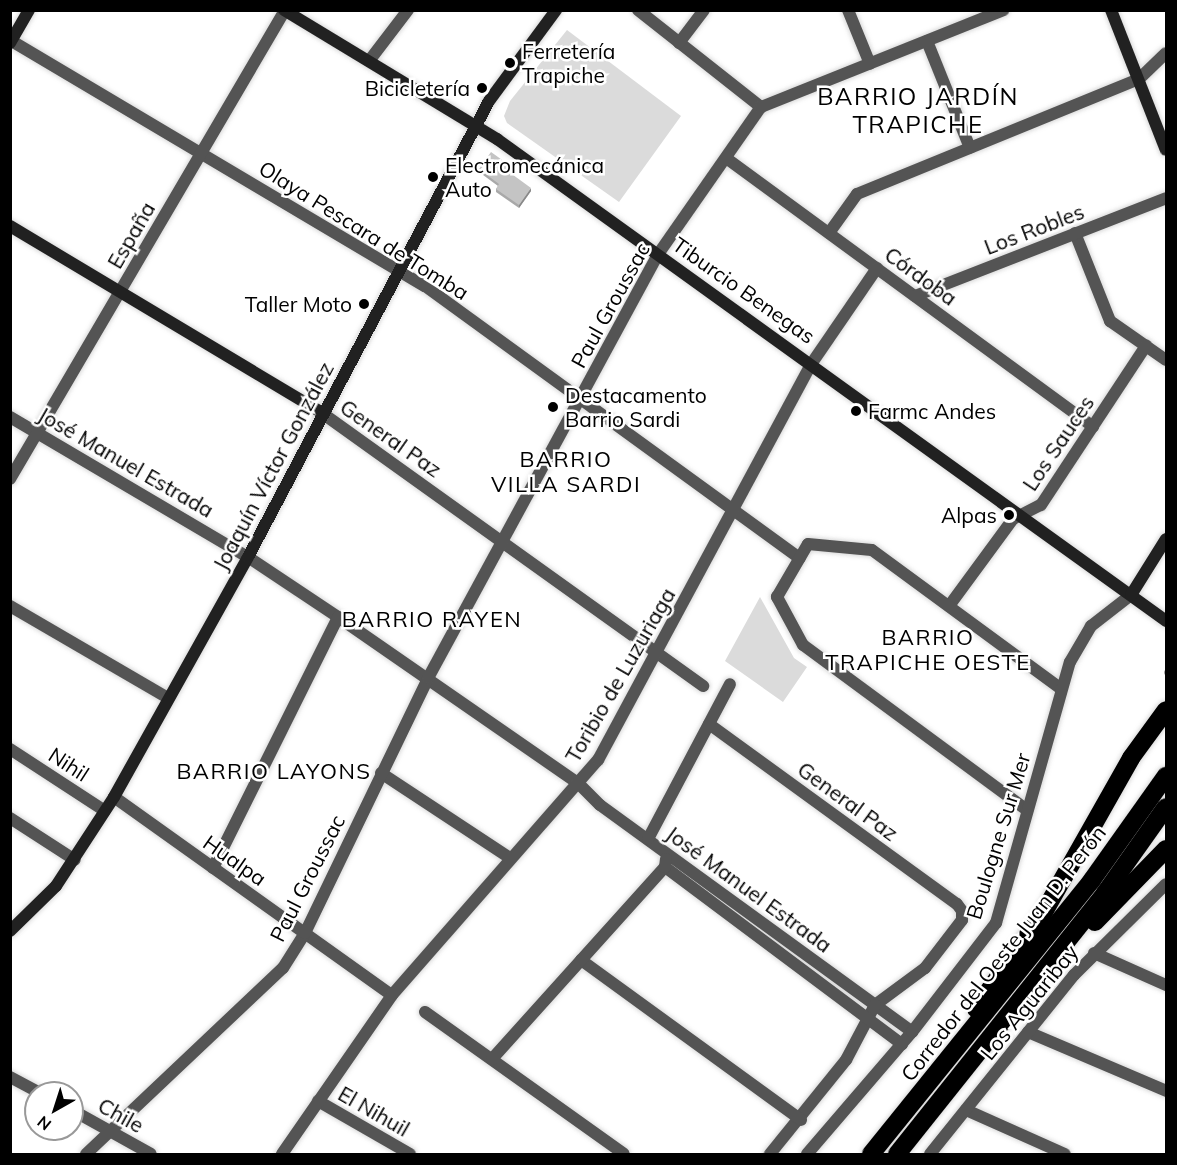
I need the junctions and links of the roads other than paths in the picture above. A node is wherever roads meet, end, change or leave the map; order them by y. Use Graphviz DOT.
graph roads {
  1 [pos="29,10"];
  2 [pos="408,10"];
  3 [pos="556,10"];
  4 [pos="638,10"];
  5 [pos="704,10"];
  6 [pos="848,10"];
  7 [pos="1003,10"];
  8 [pos="1111,10"];
  9 [pos="284,11"];
  10 [pos="981,15"];
  11 [pos="11,41"];
  12 [pos="927,41"];
  13 [pos="679,43"];
  14 [pos="1167,53"];
  15 [pos="369,61"];
  16 [pos="870,64"];
  17 [pos="1139,79"];
  18 [pos="761,108"];
  19 [pos="476,126"];
  20 [pos="970,148"];
  21 [pos="1167,150"];
  22 [pos="201,153"];
  23 [pos="726,158"];
  24 [pos="1167,198"];
  25 [pos="10,226"];
  26 [pos="829,233"];
  27 [pos="1075,233"];
  28 [pos="659,253"];
  29 [pos="877,268"];
  30 [pos="400,270"];
  31 [pos="121,292"];
  32 [pos="915,296"];
  33 [pos="1146,346"];
  34 [pos="1167,360"];
  35 [pos="812,363"];
  36 [pos="582,397"];
  37 [pos="322,413"];
  38 [pos="10,417"];
  39 [pos="1093,427"];
  40 [pos="38,433"];
  41 [pos="10,479"];
  42 [pos="735,510"];
  43 [pos="1021,514"];
  44 [pos="1167,539"];
  45 [pos="503,542"];
  46 [pos="248,556"];
  47 [pos="800,558"];
  48 [pos="1131,595"];
  49 [pos="10,606"];
  50 [pos="949,606"];
  51 [pos="338,617"];
  52 [pos="1167,621"];
  53 [pos="658,654"];
  54 [pos="428,678"];
  55 [pos="730,684"];
  56 [pos="703,686"];
  57 [pos="1060,688"];
  58 [pos="168,698"];
  59 [pos="1167,710"];
  60 [pos="709,724"];
  61 [pos="10,749"];
  62 [pos="381,773"];
  63 [pos="1167,776"];
  64 [pos="578,783"];
  65 [pos="114,797"];
  66 [pos="1167,807"];
  67 [pos="1027,810"];
  68 [pos="105,811"];
  69 [pos="10,818"];
  70 [pos="648,839"];
  71 [pos="1167,849"];
  72 [pos="668,852"];
  73 [pos="510,858"];
  74 [pos="75,860"];
  75 [pos="665,867"];
  76 [pos="213,868"];
  77 [pos="1167,884"];
  78 [pos="10,931"];
  79 [pos="305,933"];
  80 [pos="1094,953"];
  81 [pos="581,960"];
  82 [pos="1167,985"];
  83 [pos="1027,992"];
  84 [pos="392,995"];
  85 [pos="875,1005"];
  86 [pos="425,1012"];
  87 [pos="866,1018"];
  88 [pos="912,1032"];
  89 [pos="1028,1032"];
  90 [pos="902,1044"];
  91 [pos="954,1053"];
  92 [pos="492,1059"];
  93 [pos="10,1077"];
  94 [pos="24,1084"];
  95 [pos="1167,1091"];
  96 [pos="318,1101"];
  97 [pos="966,1110"];
  98 [pos="84,1117"];
  99 [pos="801,1120"];
  100 [pos="111,1132"];
  101 [pos="86,1155"];
  102 [pos="151,1155"];
  103 [pos="282,1155"];
  104 [pos="410,1155"];
  105 [pos="624,1155"];
  106 [pos="770,1155"];
  107 [pos="807,1155"];
  108 [pos="871,1155"];
  109 [pos="897,1155"];
  110 [pos="930,1155"];
  111 [pos="1065,1155"];
  1 -- 11 [label="main road"];
  2 -- 15 [label="street"];
  3 -- 19 [label="main road, Joaquín Víctor González"];
  4 -- 13 [label="street"];
  5 -- 13 [label="street"];
  6 -- 16 [label="street"];
  7 -- 10 [label="street"];
  8 -- 17 [label="main road"];
  9 -- 15 [label="main road, Tiburcio Benegas"];
  9 -- 22 [label="street, España"];
  10 -- 12 [label="street"];
  11 -- 22 [label="street, Olaya Pescara de Tomba"];
  12 -- 16 [label="street"];
  12 -- 20 [label="street"];
  13 -- 18 [label="street"];
  14 -- 17 [label="street"];
  15 -- 19 [label="main road, Tiburcio Benegas"];
  16 -- 18 [label="street"];
  17 -- 20 [label="street"];
  17 -- 21 [label="main road"];
  18 -- 23 [label="street, Paul Groussac"];
  19 -- 28 [label="main road, Tiburcio Benegas"];
  19 -- 30 [label="main road, Joaquín Víctor González"];
  20 -- 26 [label="street"];
  22 -- 30 [label="street, Olaya Pescara de Tomba"];
  22 -- 31 [label="street, España"];
  23 -- 26 [label="street, Córdoba"];
  23 -- 28 [label="street, Paul Groussac"];
  24 -- 27 [label="street, Los Robles"];
  25 -- 31 [label="main road, General Paz"];
  26 -- 29 [label="street, Córdoba"];
  27 -- 32 [label="street, Los Robles"];
  27 -- 33 [label="street"];
  28 -- 35 [label="main road, Tiburcio Benegas"];
  28 -- 36 [label="street, Paul Groussac"];
  29 -- 32 [label="street, Córdoba"];
  29 -- 35 [label="street, Toribio de Luzuriaga"];
  30 -- 36 [label="street, Olaya Pescara de Tomba"];
  30 -- 37 [label="main road, Joaquín Víctor González"];
  31 -- 37 [label="main road, General Paz"];
  31 -- 40 [label="street, España"];
  32 -- 39 [label="street, Córdoba"];
  33 -- 34 [label="street"];
  33 -- 39 [label="street, Los Sauces"];
  35 -- 42 [label="street, Toribio de Luzuriaga"];
  35 -- 43 [label="main road, Tiburcio Benegas"];
  36 -- 42 [label="street, Olaya Pescara de Tomba"];
  36 -- 45 [label="street, Paul Groussac"];
  37 -- 45 [label="street, General Paz"];
  37 -- 46 [label="main road, Joaquín Víctor González"];
  38 -- 40 [label="street, José Manuel Estrada"];
  39 -- 43 [label="street, Los Sauces"];
  40 -- 41 [label="street, España"];
  40 -- 46 [label="street, José Manuel Estrada"];
  42 -- 47 [label="street, Olaya Pescara de Tomba"];
  42 -- 53 [label="street, Toribio de Luzuriaga"];
  43 -- 48 [label="main road, Tiburcio Benegas"];
  43 -- 50 [label="street, Los Sauces"];
  44 -- 48 [label="main road, Boulogne Sur Mer"];
  45 -- 53 [label="street, General Paz"];
  45 -- 54 [label="street, Paul Groussac"];
  46 -- 51 [label="street, José Manuel Estrada"];
  46 -- 58 [label="main road, Joaquín Víctor González"];
  47 -- 50 [label="street"];
  47 -- 67 [label="street"];
  48 -- 52 [label="main road, Tiburcio Benegas"];
  48 -- 57 [label="street, Boulogne Sur Mer"];
  49 -- 58 [label="street"];
  50 -- 57 [label="street"];
  51 -- 54 [label="street, José Manuel Estrada"];
  51 -- 76 [label="street"];
  53 -- 56 [label="street, General Paz"];
  53 -- 64 [label="street, Toribio de Luzuriaga"];
  54 -- 62 [label="street, Paul Groussac"];
  54 -- 64 [label="street, José Manuel Estrada"];
  55 -- 60 [label="street"];
  57 -- 67 [label="street, Boulogne Sur Mer"];
  58 -- 65 [label="main road, Joaquín Víctor González"];
  59 -- 91 [label="highway"];
  60 -- 70 [label="street"];
  60 -- 85 [label="street, General Paz"];
  61 -- 68 [label="street, Nihil"];
  62 -- 73 [label="street"];
  62 -- 79 [label="street, Paul Groussac"];
  63 -- 91 [label="highway, Corredor del Oeste Juan D. Perón"];
  64 -- 70 [label="street, José Manuel Estrada"];
  64 -- 73 [label="street, Toribio de Luzuriaga"];
  65 -- 68 [label="main road, Joaquín Víctor González"];
  65 -- 76 [label="street, Hualpa"];
  66 -- 83 [label="highway, Corredor del Oeste Juan D. Perón"];
  67 -- 88 [label="street, Boulogne Sur Mer"];
  68 -- 74 [label="main road, Joaquín Víctor González"];
  69 -- 74 [label="street"];
  70 -- 72 [label="street, José Manuel Estrada"];
  71 -- 83 [label="highway"];
  72 -- 75 [label="street"];
  72 -- 85 [label="street, José Manuel Estrada"];
  73 -- 84 [label="street, Toribio de Luzuriaga"];
  74 -- 78 [label="main road, Joaquín Víctor González"];
  75 -- 81 [label="street"];
  75 -- 87 [label="street, José Manuel Estrada"];
  76 -- 79 [label="street, Hualpa"];
  77 -- 80 [label="street, Los Aguaribay"];
  79 -- 84 [label="street, Hualpa"];
  79 -- 100 [label="street, Paul Groussac"];
  80 -- 82 [label="street"];
  80 -- 89 [label="street, Los Aguaribay"];
  81 -- 92 [label="street"];
  81 -- 99 [label="street"];
  83 -- 109 [label="highway, Corredor del Oeste Juan D. Perón"];
  84 -- 96 [label="street, Toribio de Luzuriaga"];
  85 -- 87 [label="street"];
  85 -- 88 [label="street, José Manuel Estrada"];
  86 -- 92 [label="street"];
  87 -- 90 [label="street, José Manuel Estrada"];
  87 -- 99 [label="street"];
  88 -- 90 [label="street, Boulogne Sur Mer"];
  89 -- 95 [label="street"];
  89 -- 97 [label="street, Los Aguaribay"];
  90 -- 107 [label="street, Boulogne Sur Mer"];
  91 -- 108 [label="highway, Corredor del Oeste Juan D. Perón"];
  92 -- 105 [label="street"];
  93 -- 94 [label="street"];
  96 -- 103 [label="street, Toribio de Luzuriaga"];
  96 -- 104 [label="street, El Nihuil"];
  97 -- 110 [label="street, Los Aguaribay"];
  97 -- 111 [label="street"];
  98 -- 100 [label="street, Chile"];
  99 -- 106 [label="street"];
  100 -- 101 [label="street, Paul Groussac"];
  100 -- 102 [label="street, Chile"];
}
